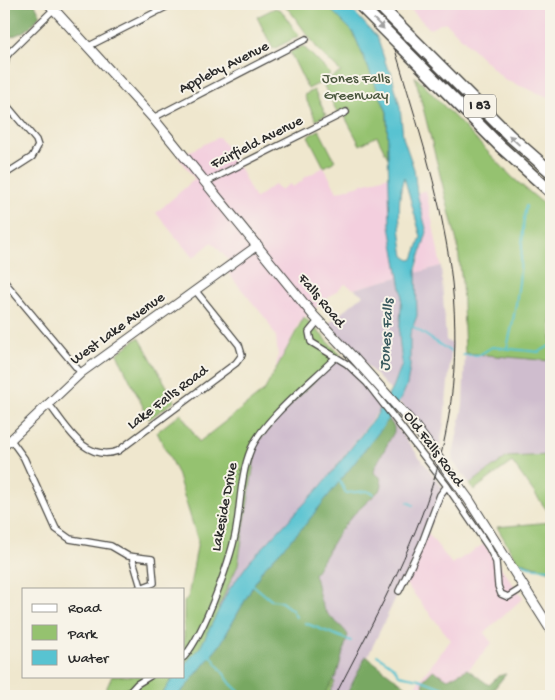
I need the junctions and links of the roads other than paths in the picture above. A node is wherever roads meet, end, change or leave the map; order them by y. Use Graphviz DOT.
graph roads {
  1 [pos="172,4"];
  2 [pos="359,4"];
  3 [pos="378,4"];
  4 [pos="548,4"];
  5 [pos="51,6"];
  6 [pos="551,8"];
  7 [pos="306,40"];
  8 [pos="89,46"];
  9 [pos="4,74"];
  10 [pos="4,102"];
  11 [pos="346,112"];
  12 [pos="153,118"];
  13 [pos="551,172"];
  14 [pos="4,174"];
  15 [pos="206,182"];
  16 [pos="551,192"];
  17 [pos="258,246"];
  18 [pos="4,281"];
  19 [pos="195,290"];
  20 [pos="318,321"];
  21 [pos="336,357"];
  22 [pos="81,373"];
  23 [pos="48,402"];
  24 [pos="11,440"];
  25 [pos="4,446"];
  26 [pos="447,486"];
  27 [pos="132,557"];
  28 [pos="524,587"];
  29 [pos="140,588"];
  30 [pos="399,591"];
  31 [pos="551,630"];
  32 [pos="185,655"];
  33 [pos="147,678"];
  34 [pos="126,696"];
  1 -- 8 [label="street"];
  2 -- 16 [label="highway, I 83, one-way, bridge"];
  13 -- 3 [label="highway, I 83, one-way, bridge"];
  4 -- 6 [label="street"];
  5 -- 8 [label="main road, Falls Road"];
  5 -- 9 [label="street"];
  7 -- 12 [label="street, Appleby Avenue"];
  8 -- 12 [label="main road, Falls Road"];
  10 -- 14 [label="street"];
  11 -- 15 [label="street, Fairfield Avenue"];
  12 -- 15 [label="main road, Falls Road"];
  15 -- 17 [label="main road, Falls Road"];
  17 -- 19 [label="street, West Lake Avenue"];
  17 -- 20 [label="main road, Falls Road"];
  18 -- 22 [label="street"];
  19 -- 22 [label="street, West Lake Avenue"];
  19 -- 23 [label="street, Lake Falls Road"];
  20 -- 21 [label="street, Old Falls Road"];
  20 -- 28 [label="main road, Falls Road, bridge"];
  21 -- 26 [label="street, Old Falls Road"];
  21 -- 32 [label="street, Lakeside Drive"];
  22 -- 23 [label="street, West Lake Avenue"];
  23 -- 24 [label="street, West Lake Avenue"];
  24 -- 25 [label="street, West Lake Avenue"];
  24 -- 27 [label="street"];
  26 -- 28 [label="street, Old Falls Road"];
  26 -- 30 [label="street"];
  27 -- 29 [label="street"];
  27 -- 29 [label="street"];
  28 -- 31 [label="main road, Falls Road"];
  33 -- 34 [label="street"];
}
